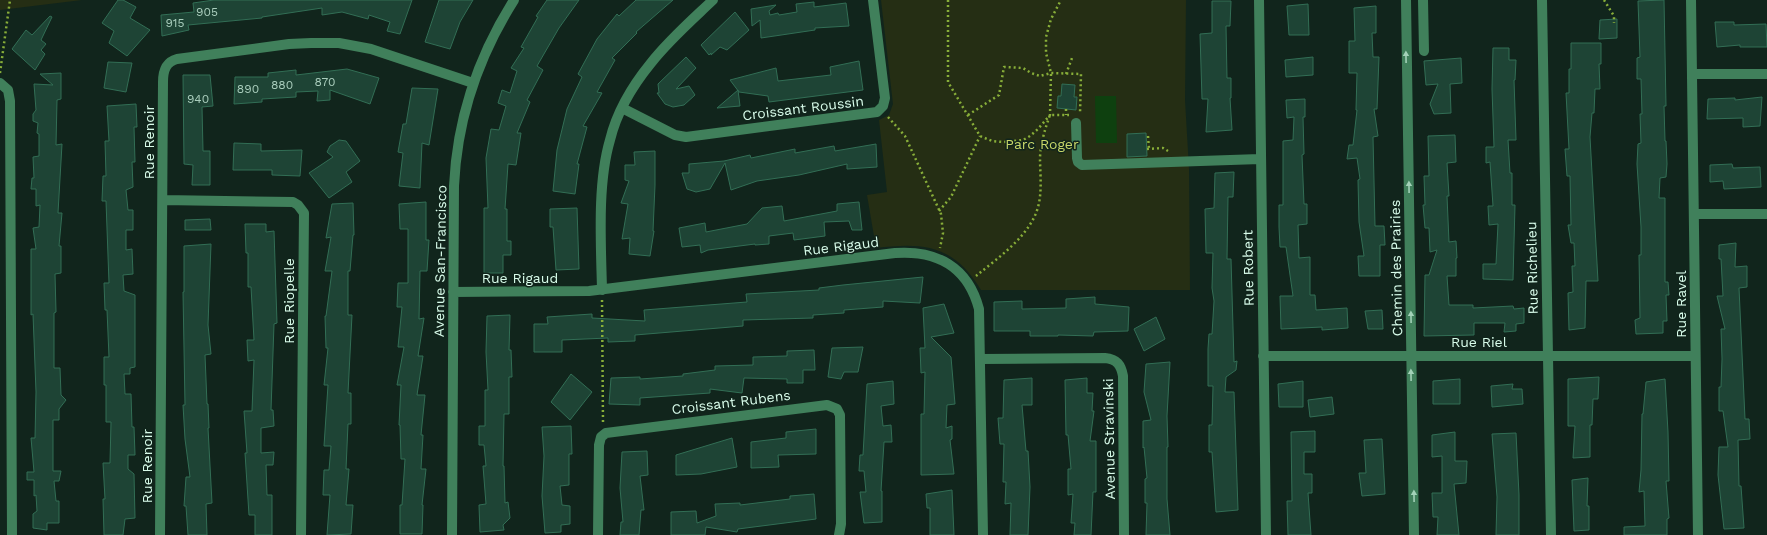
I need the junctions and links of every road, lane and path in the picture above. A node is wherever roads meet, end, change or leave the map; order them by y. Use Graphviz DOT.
graph roads {
  1 [pos="10,0"];
  2 [pos="514,0"];
  3 [pos="713,0"];
  4 [pos="873,0"];
  5 [pos="948,0"];
  6 [pos="1061,0"];
  7 [pos="1259,0"];
  8 [pos="1406,0"];
  9 [pos="1423,0"];
  10 [pos="1542,0"];
  11 [pos="1604,0"];
  12 [pos="1691,0"];
  13 [pos="1614,23"];
  14 [pos="1424,50"];
  15 [pos="1072,58"];
  16 [pos="0,73"];
  17 [pos="1051,74"];
  18 [pos="1066,74"];
  19 [pos="1692,74"];
  20 [pos="1767,74"];
  21 [pos="473,83"];
  22 [pos="0,84"];
  23 [pos="622,108"];
  24 [pos="1066,109"];
  25 [pos="968,115"];
  26 [pos="1050,115"];
  27 [pos="1066,115"];
  28 [pos="888,117"];
  29 [pos="1074,118"];
  30 [pos="980,136"];
  31 [pos="1148,136"];
  32 [pos="1149,153"];
  33 [pos="1260,159"];
  34 [pos="163,200"];
  35 [pos="939,210"];
  36 [pos="1694,214"];
  37 [pos="1767,214"];
  38 [pos="939,250"];
  39 [pos="974,278"];
  40 [pos="453,292"];
  41 [pos="602,294"];
  42 [pos="1263,356"];
  43 [pos="1411,356"];
  44 [pos="1547,356"];
  45 [pos="1695,356"];
  46 [pos="980,359"];
  47 [pos="603,425"];
  48 [pos="12,535"];
  49 [pos="160,535"];
  50 [pos="301,535"];
  51 [pos="452,535"];
  52 [pos="598,535"];
  53 [pos="839,535"];
  54 [pos="983,535"];
  55 [pos="1124,535"];
  56 [pos="1266,535"];
  57 [pos="1414,535"];
  58 [pos="1551,535"];
  59 [pos="1698,535"];
  1 -- 16 [label="path"];
  2 -- 21 [label="street, Avenue San-Francisco"];
  3 -- 23 [label="street"];
  4 -- 23 [label="street, Croissant Roussin"];
  5 -- 25 [label="path"];
  6 -- 17 [label="path"];
  7 -- 33 [label="street, Rue Robert"];
  43 -- 8 [label="street, Chemin des Prairies, one-way"];
  9 -- 14 [label="street"];
  10 -- 44 [label="street, Rue Richelieu"];
  11 -- 13 [label="path"];
  12 -- 19 [label="street, Rue Ravel"];
  15 -- 18 [label="path"];
  17 -- 18 [label="path"];
  17 -- 25 [label="path"];
  17 -- 26 [label="path"];
  18 -- 29 [label="path"];
  19 -- 20 [label="street"];
  19 -- 36 [label="street, Rue Ravel"];
  21 -- 34 [label="street, Rue Renoir"];
  21 -- 40 [label="street, Avenue San-Francisco"];
  22 -- 48 [label="street"];
  23 -- 41 [label="street"];
  24 -- 27 [label="path"];
  25 -- 30 [label="path"];
  26 -- 27 [label="path"];
  26 -- 30 [label="path"];
  26 -- 39 [label="path"];
  27 -- 29 [label="path"];
  28 -- 35 [label="path"];
  29 -- 33 [label="street"];
  30 -- 35 [label="path"];
  31 -- 32 [label="path"];
  33 -- 42 [label="street, Rue Robert"];
  34 -- 49 [label="street, Rue Renoir"];
  34 -- 50 [label="street, Rue Riopelle"];
  35 -- 38 [label="path"];
  36 -- 37 [label="street"];
  36 -- 45 [label="street, Rue Ravel"];
  40 -- 41 [label="street, Rue Rigaud"];
  40 -- 51 [label="street, Avenue San-Francisco"];
  41 -- 46 [label="street, Rue Rigaud"];
  41 -- 47 [label="path"];
  42 -- 43 [label="street, Rue Riel"];
  42 -- 56 [label="street, Rue Robert"];
  43 -- 44 [label="street, Rue Riel"];
  57 -- 43 [label="street, Chemin des Prairies, one-way"];
  44 -- 45 [label="street, Rue Riel"];
  44 -- 58 [label="street, Rue Richelieu"];
  45 -- 59 [label="street, Rue Ravel"];
  46 -- 54 [label="street, Rue Rigaud"];
  46 -- 55 [label="street, Avenue Stravinski"];
  52 -- 53 [label="street, Croissant Rubens"];
}
